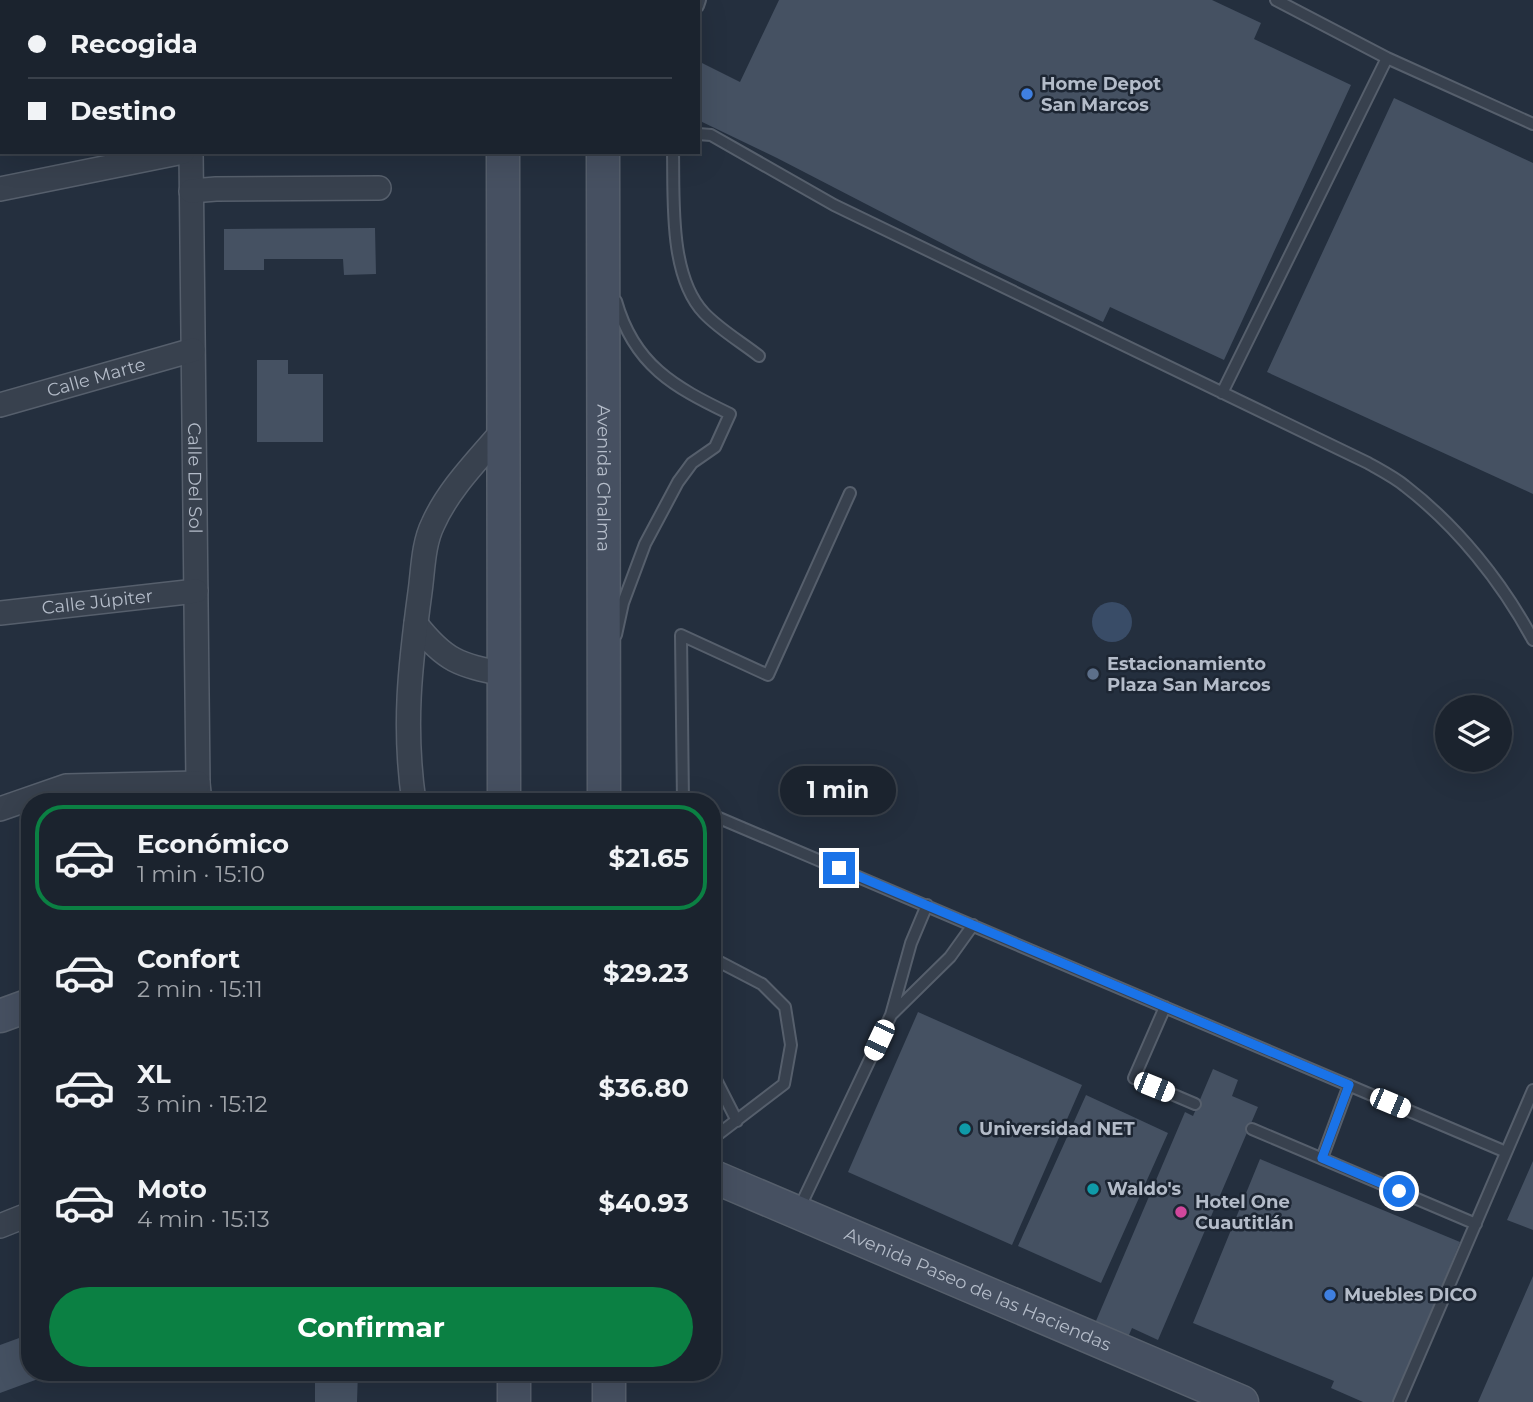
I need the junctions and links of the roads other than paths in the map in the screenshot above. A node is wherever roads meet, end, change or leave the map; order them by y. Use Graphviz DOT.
graph roads {
  1 [pos="1276,0"];
  2 [pos="1387,58"];
  3 [pos="1533,124"];
  4 [pos="700,134"];
  5 [pos="174,154"];
  6 [pos="191,154"];
  7 [pos="503,154"];
  8 [pos="603,154"];
  9 [pos="673,154"];
  10 [pos="379,188"];
  11 [pos="0,189"];
  12 [pos="191,191"];
  13 [pos="604,258"];
  14 [pos="193,350"];
  15 [pos="759,356"];
  16 [pos="1222,393"];
  17 [pos="0,405"];
  18 [pos="504,429"];
  19 [pos="850,493"];
  20 [pos="196,591"];
  21 [pos="0,613"];
  22 [pos="416,624"];
  23 [pos="1533,640"];
  24 [pos="504,674"];
  25 [pos="603,700"];
  26 [pos="199,792"];
  27 [pos="45,793"];
  28 [pos="413,793"];
  29 [pos="505,793"];
  30 [pos="604,793"];
  31 [pos="683,793"];
  32 [pos="21,801"];
  33 [pos="0,808"];
  34 [pos="721,818"];
  35 [pos="927,905"];
  36 [pos="973,925"];
  37 [pos="721,963"];
  38 [pos="1165,1007"];
  39 [pos="21,1008"];
  40 [pos="891,1015"];
  41 [pos="0,1016"];
  42 [pos="1349,1085"];
  43 [pos="721,1090"];
  44 [pos="1533,1090"];
  45 [pos="1195,1104"];
  46 [pos="737,1121"];
  47 [pos="1252,1129"];
  48 [pos="721,1133"];
  49 [pos="1506,1152"];
  50 [pos="1322,1158"];
  51 [pos="721,1180"];
  52 [pos="797,1211"];
  53 [pos="21,1218"];
  54 [pos="1476,1224"];
  55 [pos="0,1226"];
  56 [pos="514,1381"];
  57 [pos="609,1381"];
  58 [pos="514,1402"];
  59 [pos="609,1402"];
  60 [pos="1242,1402"];
  61 [pos="1399,1402"];
  1 -- 2 [label="lane"];
  2 -- 3 [label="lane"];
  2 -- 16 [label="lane"];
  4 -- 16 [label="lane"];
  5 -- 11 [label="street"];
  6 -- 12 [label="street, Calle Del Sol"];
  7 -- 18 [label="main road"];
  8 -- 13 [label="main road, Avenida Chalma"];
  9 -- 15 [label="lane"];
  10 -- 12 [label="street"];
  12 -- 14 [label="street, Calle Del Sol"];
  13 -- 25 [label="main road, Avenida Chalma"];
  13 -- 25 [label="lane"];
  14 -- 17 [label="street, Calle Marte"];
  14 -- 20 [label="street, Calle Del Sol"];
  16 -- 23 [label="lane"];
  18 -- 22 [label="street"];
  18 -- 24 [label="main road"];
  19 -- 31 [label="lane"];
  20 -- 21 [label="street, Calle Júpiter"];
  20 -- 26 [label="street, Calle Del Sol"];
  22 -- 24 [label="street"];
  22 -- 28 [label="street"];
  24 -- 29 [label="main road"];
  25 -- 30 [label="main road, Avenida Chalma"];
  26 -- 27 [label="street"];
  32 -- 33 [label="street"];
  34 -- 35 [label="lane"];
  35 -- 36 [label="lane"];
  35 -- 40 [label="lane"];
  36 -- 38 [label="lane"];
  36 -- 40 [label="lane"];
  37 -- 46 [label="lane"];
  38 -- 42 [label="lane"];
  38 -- 45 [label="lane"];
  39 -- 41 [label="main road"];
  40 -- 52 [label="lane"];
  42 -- 49 [label="lane"];
  42 -- 50 [label="lane"];
  43 -- 46 [label="lane"];
  44 -- 49 [label="lane"];
  46 -- 48 [label="lane"];
  47 -- 50 [label="lane"];
  49 -- 54 [label="lane"];
  50 -- 54 [label="lane"];
  51 -- 52 [label="main road, Avenida Paseo de las Haciendas"];
  52 -- 60 [label="main road, Avenida Paseo de las Haciendas"];
  53 -- 55 [label="street"];
  54 -- 61 [label="lane"];
  56 -- 58 [label="main road"];
  57 -- 59 [label="main road"];
}
